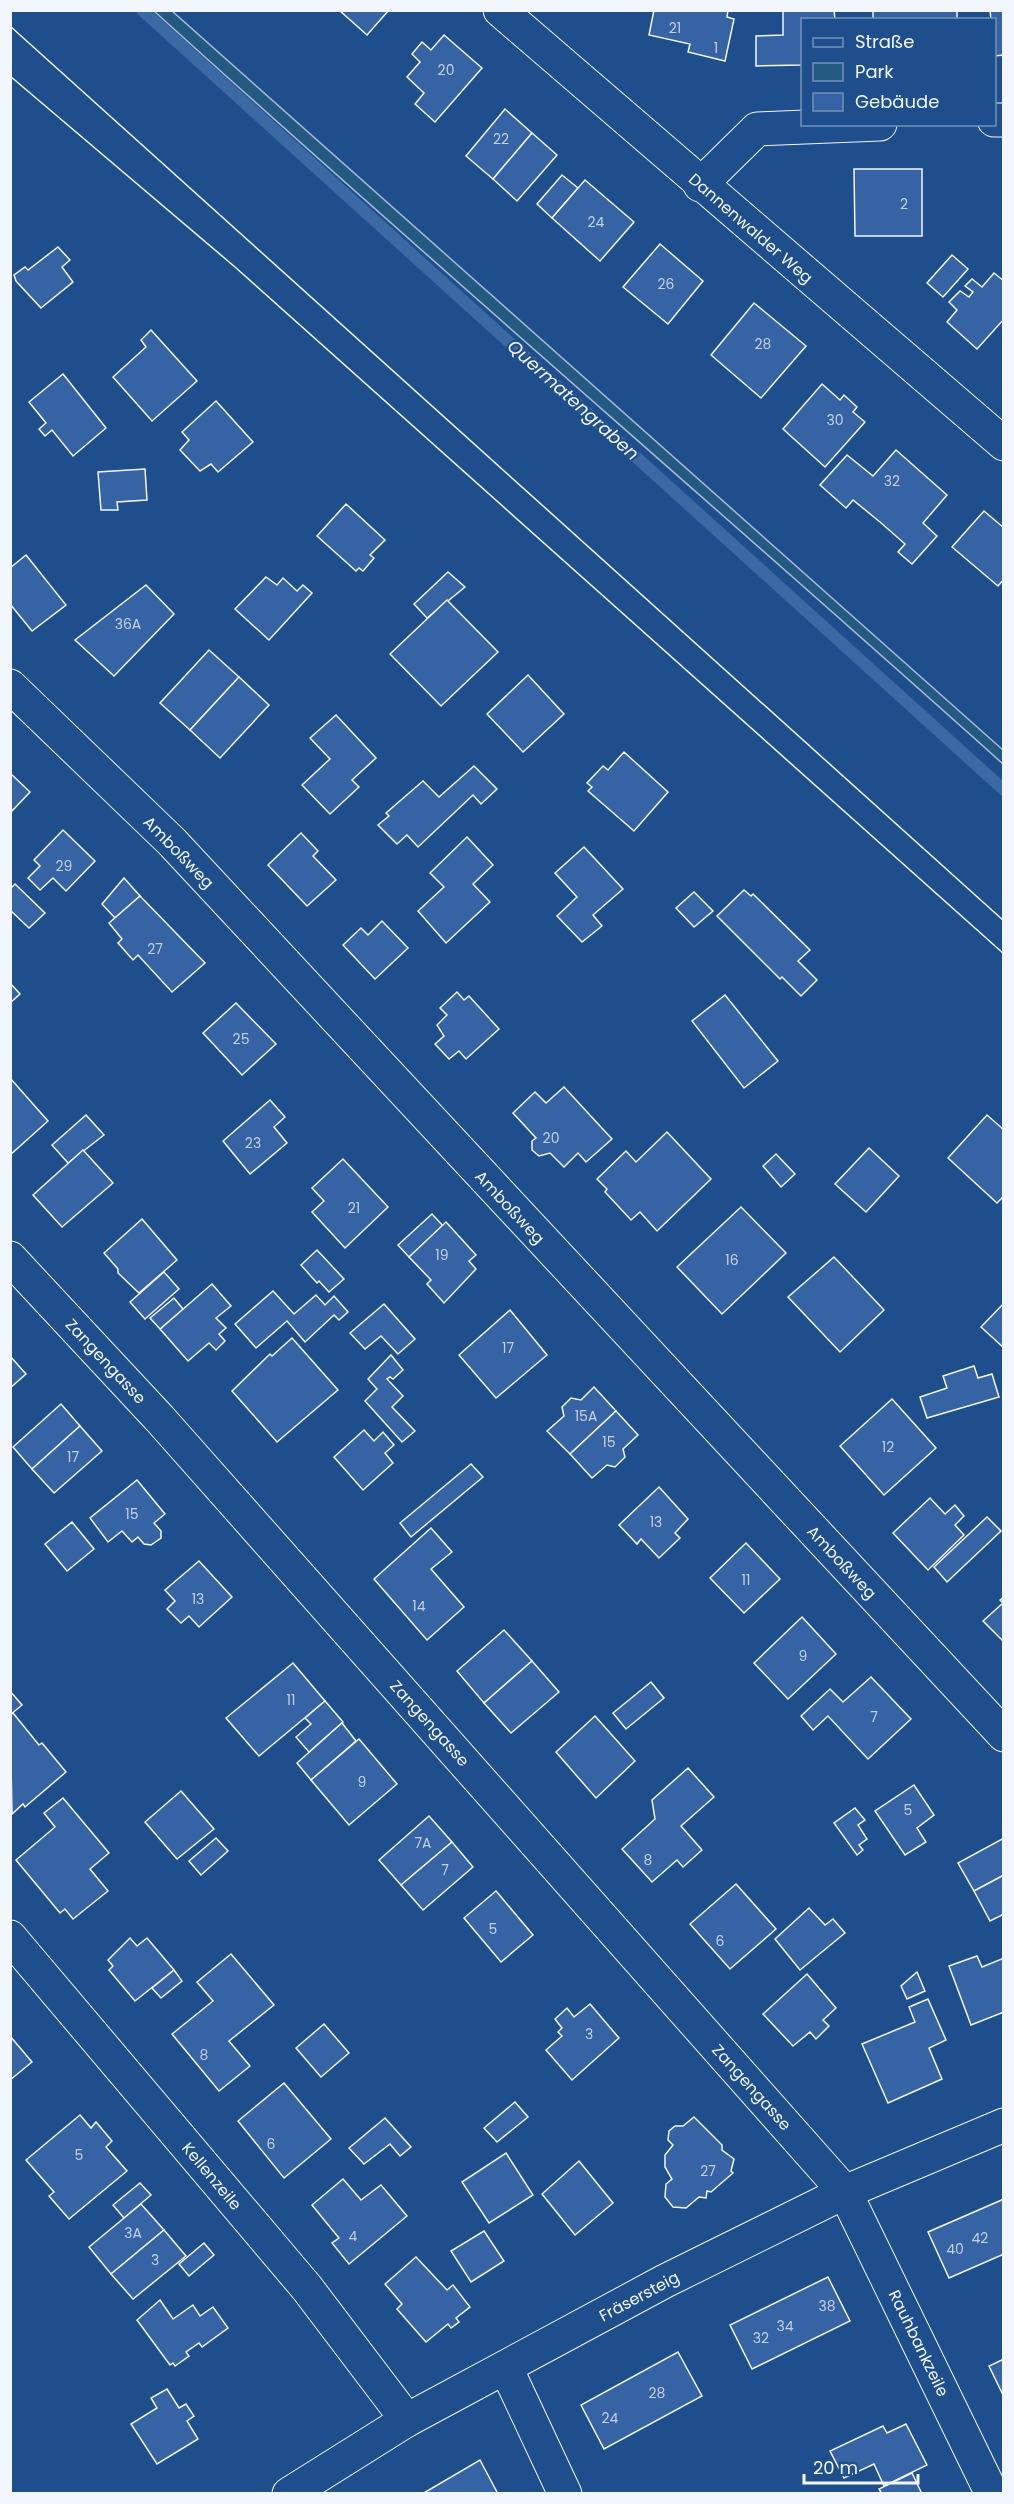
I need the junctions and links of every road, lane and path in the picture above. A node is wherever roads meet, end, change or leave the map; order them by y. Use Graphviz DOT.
graph roads {
  1 [pos="501,10"];
  2 [pos="831,126"];
  3 [pos="700,185"];
  4 [pos="1004,444"];
  5 [pos="10,686"];
  6 [pos="10,1258"];
  7 [pos="1004,1735"];
  8 [pos="10,1937"];
  9 [pos="1004,2125"];
  10 [pos="845,2192"];
  11 [pos="506,2368"];
  12 [pos="406,2420"];
  13 [pos="289,2493"];
  14 [pos="565,2493"];
  15 [pos="992,2493"];
  1 -- 3 [label="street, Dannenwalder Weg"];
  2 -- 3 [label="street"];
  3 -- 4 [label="street, Dannenwalder Weg"];
  5 -- 7 [label="street, Amboßweg"];
  6 -- 10 [label="street, Zangengasse"];
  8 -- 12 [label="street, Kellenzeile"];
  9 -- 10 [label="street, Fräsersteig"];
  10 -- 11 [label="street, Fräsersteig"];
  10 -- 15 [label="street, Rauhbankzeile"];
  11 -- 12 [label="street, Fräsersteig"];
  11 -- 14 [label="street"];
  12 -- 13 [label="street, Fräsersteig"];
}
